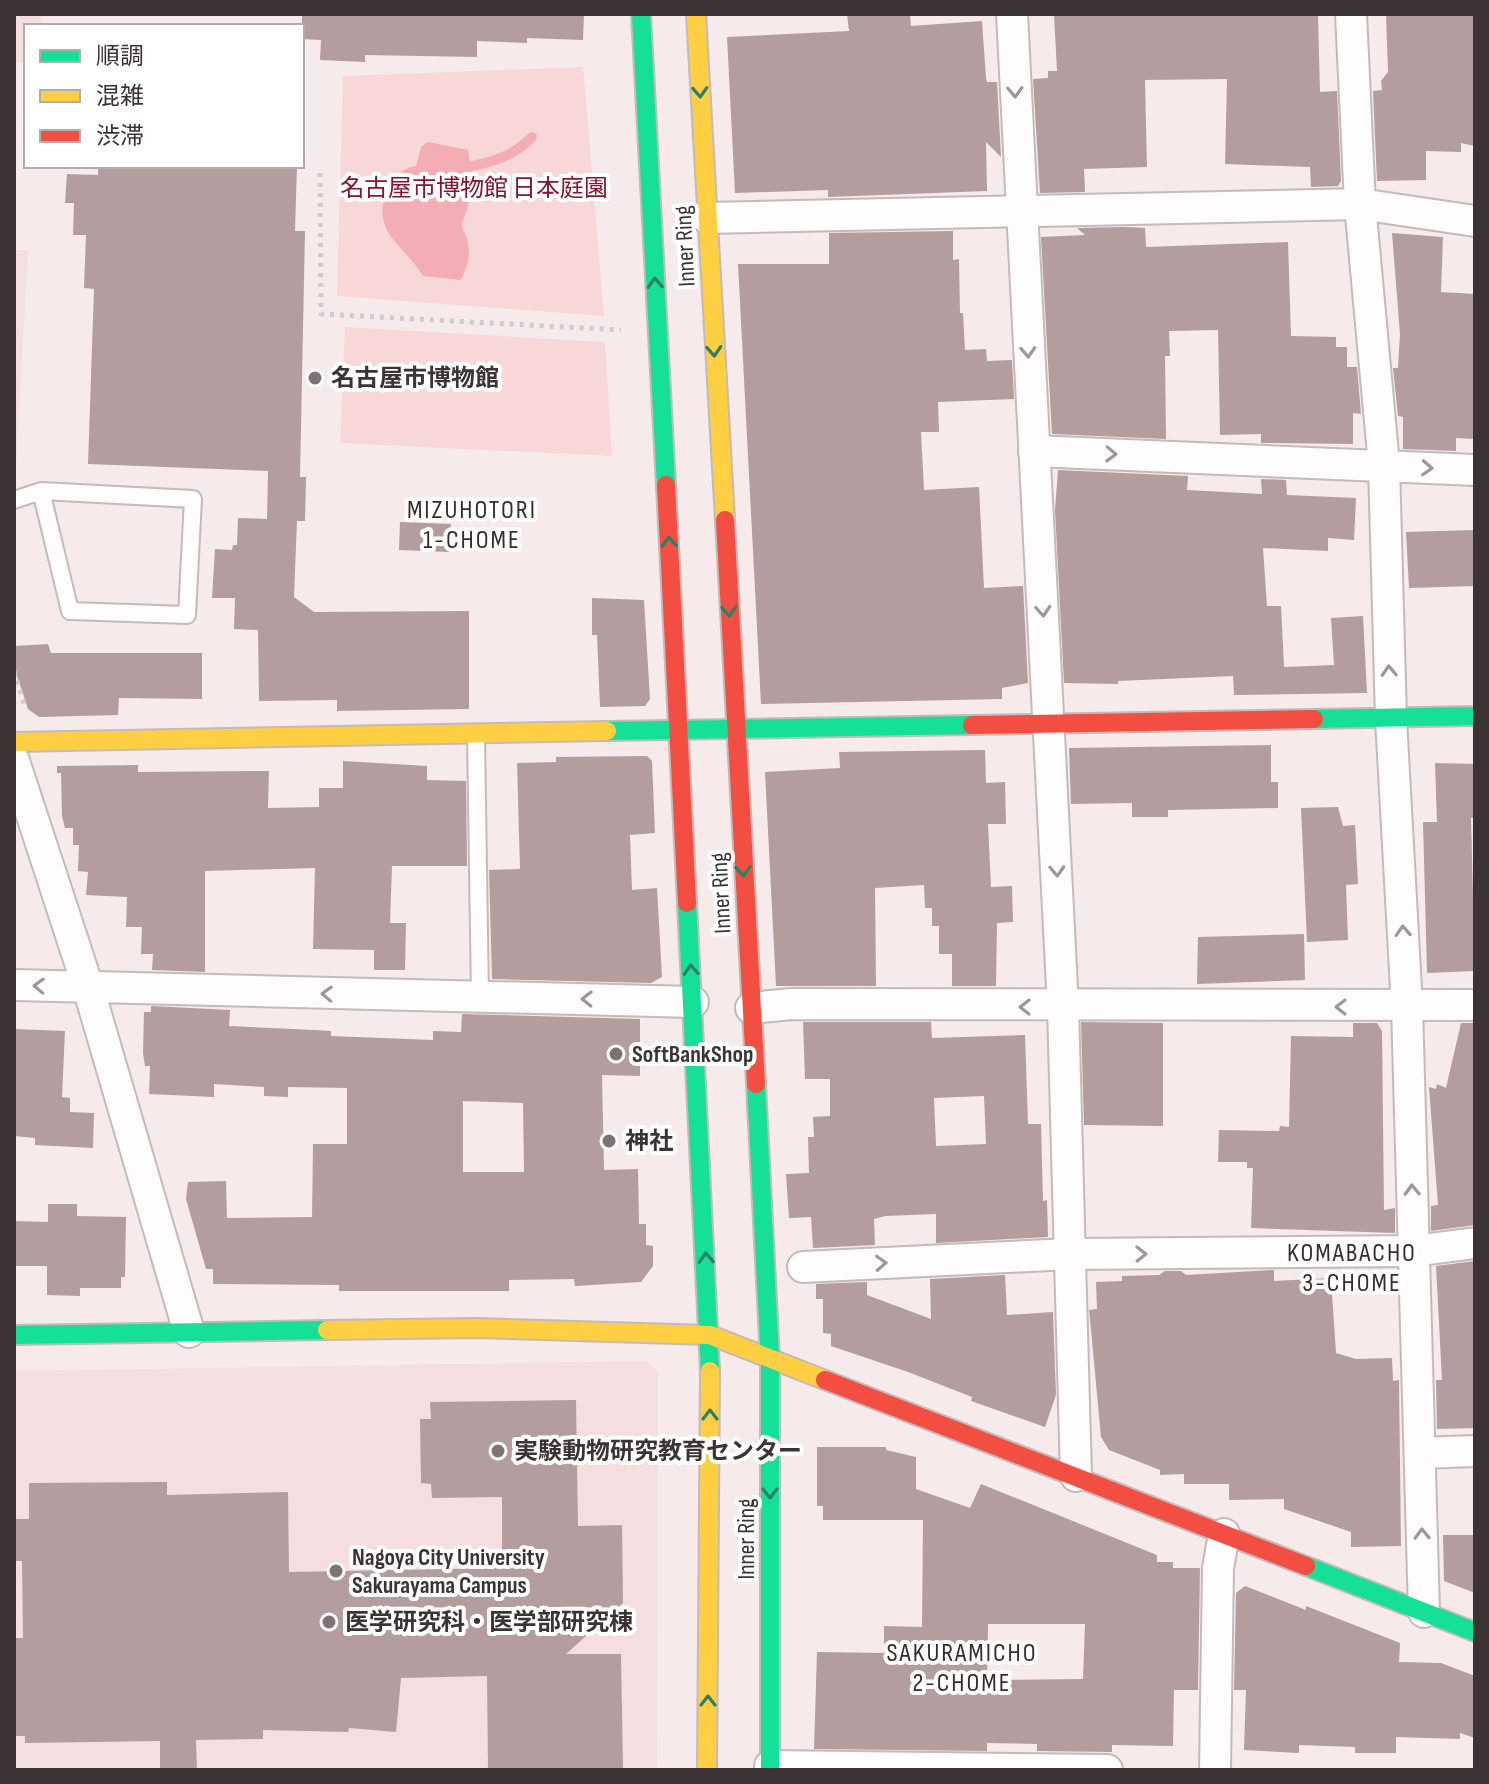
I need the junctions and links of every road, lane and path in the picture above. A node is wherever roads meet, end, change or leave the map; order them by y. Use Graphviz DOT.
graph roads {
  1 [pos="641,14"];
  2 [pos="696,14"];
  3 [pos="1012,14"];
  4 [pos="1351,14"];
  5 [pos="320,173"];
  6 [pos="1360,204"];
  7 [pos="1020,210"];
  8 [pos="707,218"];
  9 [pos="1475,221"];
  10 [pos="622,330"];
  11 [pos="1034,451"];
  12 [pos="1384,465"];
  13 [pos="1475,470"];
  14 [pos="41,491"];
  15 [pos="14,500"];
  16 [pos="1475,716"];
  17 [pos="1391,719"];
  18 [pos="1050,721"];
  19 [pos="735,729"];
  20 [pos="679,732"];
  21 [pos="476,735"];
  22 [pos="14,742"];
  23 [pos="14,761"];
  24 [pos="14,985"];
  25 [pos="88,987"];
  26 [pos="480,998"];
  27 [pos="693,1002"];
  28 [pos="1475,1005"];
  29 [pos="1063,1007"];
  30 [pos="1407,1007"];
  31 [pos="751,1008"];
  32 [pos="1475,1243"];
  33 [pos="1414,1251"];
  34 [pos="1070,1254"];
  35 [pos="803,1267"];
  36 [pos="189,1332"];
  37 [pos="14,1335"];
  38 [pos="710,1335"];
  39 [pos="770,1359"];
  40 [pos="1475,1451"];
  41 [pos="1420,1453"];
  42 [pos="1076,1476"];
  43 [pos="1224,1534"];
  44 [pos="1424,1612"];
  45 [pos="1475,1632"];
  46 [pos="770,1768"];
  47 [pos="707,1770"];
  48 [pos="1107,1770"];
  49 [pos="1215,1770"];
  20 -- 1 [label="main road, Inner Ring, one-way"];
  2 -- 8 [label="main road, Inner Ring, one-way"];
  3 -- 7 [label="street, one-way"];
  4 -- 6 [label="street"];
  5 -- 10 [label="path"];
  6 -- 7 [label="street"];
  6 -- 9 [label="street"];
  6 -- 12 [label="street"];
  7 -- 8 [label="street"];
  7 -- 11 [label="street, one-way"];
  8 -- 19 [label="main road, Inner Ring, one-way"];
  11 -- 12 [label="street, one-way"];
  11 -- 18 [label="street, one-way"];
  12 -- 13 [label="street, one-way"];
  17 -- 12 [label="street, one-way"];
  14 -- 14 [label="lane"];
  14 -- 15 [label="lane"];
  16 -- 17 [label="main road"];
  17 -- 18 [label="main road"];
  30 -- 17 [label="street, one-way"];
  18 -- 19 [label="main road"];
  18 -- 29 [label="street, one-way"];
  19 -- 20 [label="main road"];
  19 -- 31 [label="main road, Inner Ring, one-way"];
  20 -- 21 [label="main road"];
  27 -- 20 [label="main road, Inner Ring, one-way"];
  21 -- 22 [label="main road"];
  21 -- 26 [label="lane"];
  23 -- 25 [label="street"];
  25 -- 24 [label="street, one-way"];
  26 -- 25 [label="street, one-way"];
  25 -- 36 [label="street"];
  27 -- 26 [label="street, one-way"];
  38 -- 27 [label="main road, Inner Ring, one-way"];
  28 -- 30 [label="street"];
  30 -- 29 [label="street, one-way"];
  29 -- 31 [label="street, one-way"];
  29 -- 34 [label="street"];
  33 -- 30 [label="street, one-way"];
  31 -- 39 [label="main road, Inner Ring"];
  32 -- 33 [label="street"];
  34 -- 33 [label="street, one-way"];
  33 -- 41 [label="street"];
  35 -- 34 [label="street, one-way"];
  34 -- 42 [label="street"];
  36 -- 37 [label="main road"];
  36 -- 38 [label="main road"];
  38 -- 39 [label="main road"];
  47 -- 38 [label="main road, Inner Ring, one-way"];
  39 -- 42 [label="main road"];
  39 -- 46 [label="main road, Inner Ring, one-way"];
  40 -- 41 [label="street"];
  44 -- 41 [label="street, one-way"];
  42 -- 43 [label="main road"];
  43 -- 44 [label="main road"];
  43 -- 49 [label="street"];
  44 -- 45 [label="main road"];
  46 -- 48 [label="street"];
}
